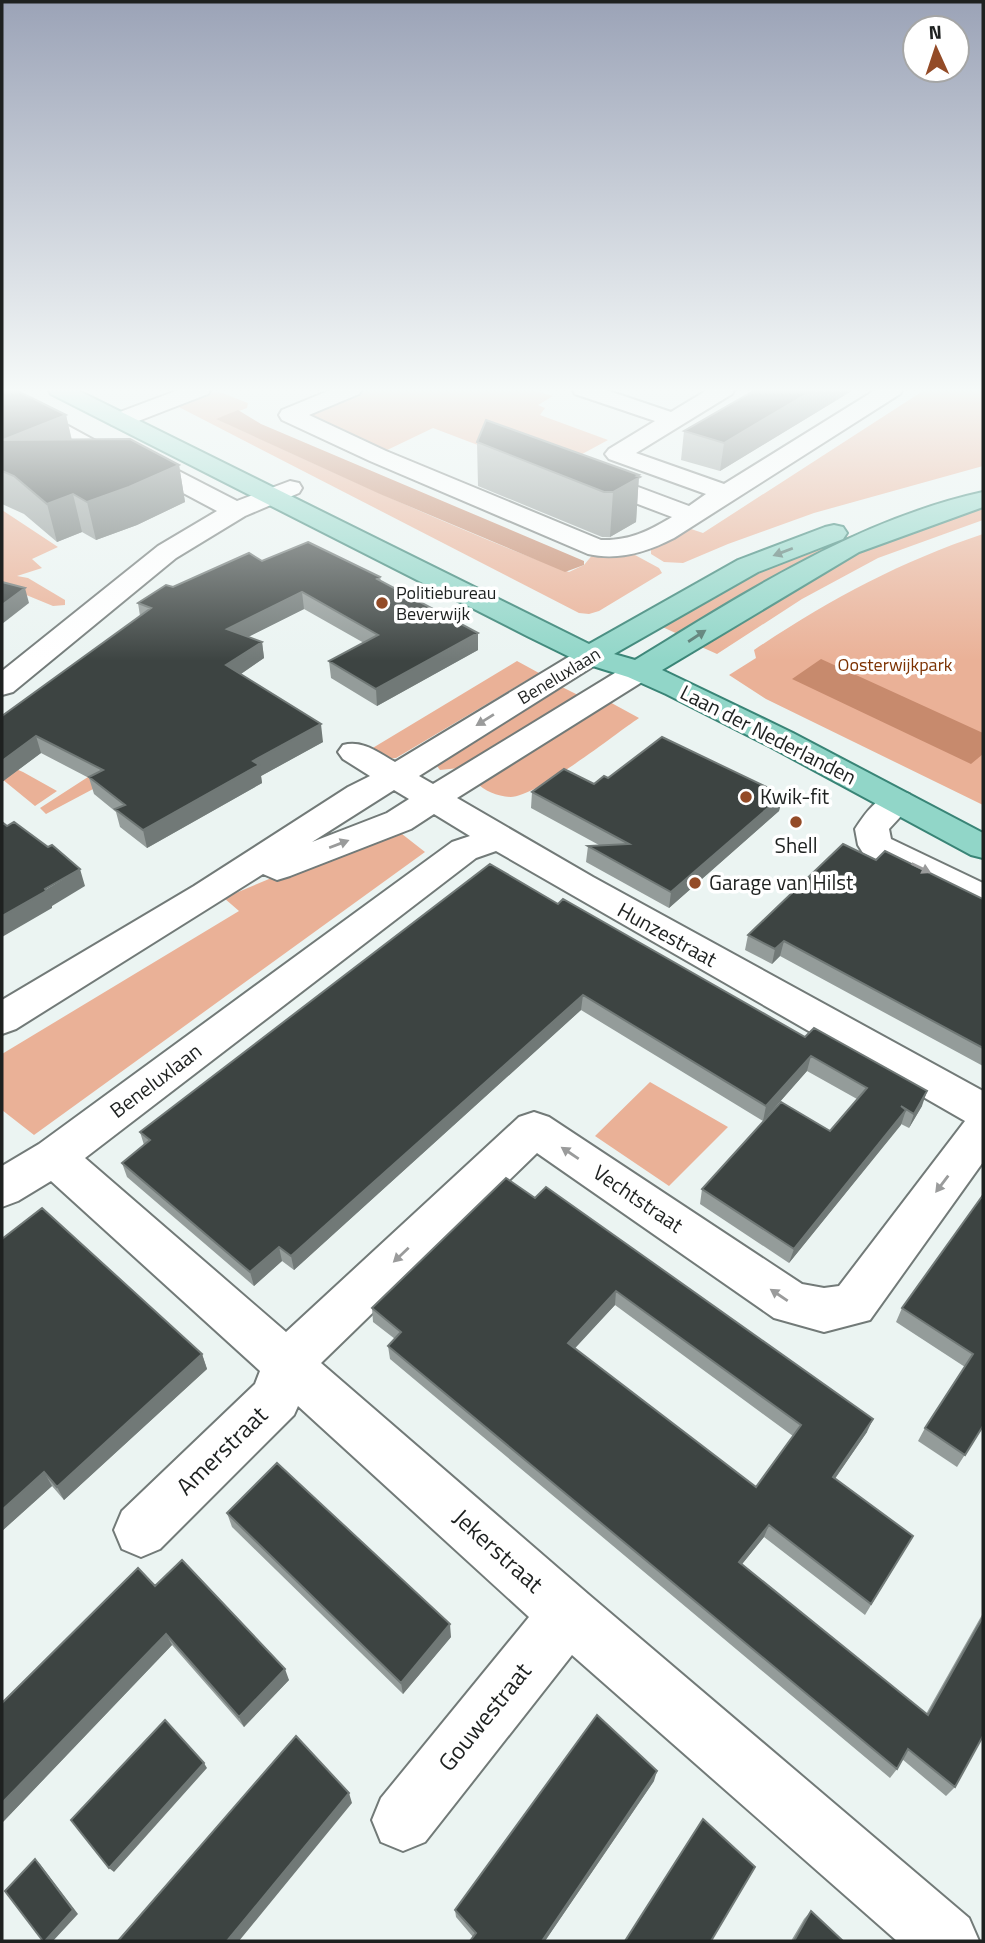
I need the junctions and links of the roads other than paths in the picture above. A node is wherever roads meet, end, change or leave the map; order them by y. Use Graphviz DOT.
graph roads {
  1 [pos="176,480"];
  2 [pos="257,480"];
  3 [pos="434,480"];
  4 [pos="596,480"];
  5 [pos="689,480"];
  6 [pos="747,480"];
  7 [pos="281,492"];
  8 [pos="726,493"];
  9 [pos="983,499"];
  10 [pos="236,512"];
  11 [pos="936,514"];
  12 [pos="689,516"];
  13 [pos="89,616"];
  14 [pos="598,652"];
  15 [pos="2,654"];
  16 [pos="639,671"];
  17 [pos="2,687"];
  18 [pos="354,752"];
  19 [pos="397,775"];
  20 [pos="434,797"];
  21 [pos="897,802"];
  22 [pos="498,838"];
  23 [pos="983,847"];
  24 [pos="207,895"];
  25 [pos="983,898"];
  26 [pos="2,1019"];
  27 [pos="983,1111"];
  28 [pos="983,1129"];
  29 [pos="54,1157"];
  30 [pos="2,1188"];
  31 [pos="287,1363"];
  32 [pos="141,1530"];
  33 [pos="568,1614"];
  34 [pos="402,1820"];
  35 [pos="946,1941"];
  1 -- 10 [label="street"];
  2 -- 7 [label="main road, Laan der Nederlanden"];
  3 -- 12 [label="street"];
  4 -- 12 [label="street"];
  5 -- 8 [label="street"];
  6 -- 8 [label="street"];
  7 -- 10 [label="street"];
  7 -- 14 [label="main road, Laan der Nederlanden"];
  8 -- 12 [label="street"];
  9 -- 11 [label="main road, Beneluxlaan"];
  10 -- 13 [label="street"];
  11 -- 14 [label="main road, Beneluxlaan, one-way"];
  16 -- 11 [label="main road, Beneluxlaan, one-way"];
  13 -- 15 [label="street"];
  13 -- 17 [label="street"];
  14 -- 16 [label="main road, Laan der Nederlanden"];
  14 -- 19 [label="street, Beneluxlaan, one-way"];
  16 -- 20 [label="street, Beneluxlaan"];
  16 -- 21 [label="main road, Laan der Nederlanden"];
  18 -- 19 [label="street, Hunzestraat"];
  19 -- 20 [label="street, Hunzestraat"];
  19 -- 24 [label="street, Beneluxlaan"];
  20 -- 22 [label="street, Hunzestraat"];
  24 -- 20 [label="street, Beneluxlaan, one-way"];
  21 -- 23 [label="main road, Laan der Nederlanden"];
  21 -- 25 [label="street, one-way"];
  22 -- 27 [label="street, Hunzestraat"];
  22 -- 29 [label="street, Beneluxlaan"];
  24 -- 26 [label="street, Beneluxlaan"];
  28 -- 31 [label="street, Vechtstraat, one-way"];
  29 -- 30 [label="street, Beneluxlaan"];
  29 -- 31 [label="street, Jekerstraat"];
  31 -- 32 [label="street, Amerstraat"];
  31 -- 33 [label="street, Jekerstraat"];
  33 -- 34 [label="street, Gouwestraat"];
  33 -- 35 [label="street, Jekerstraat"];
}
